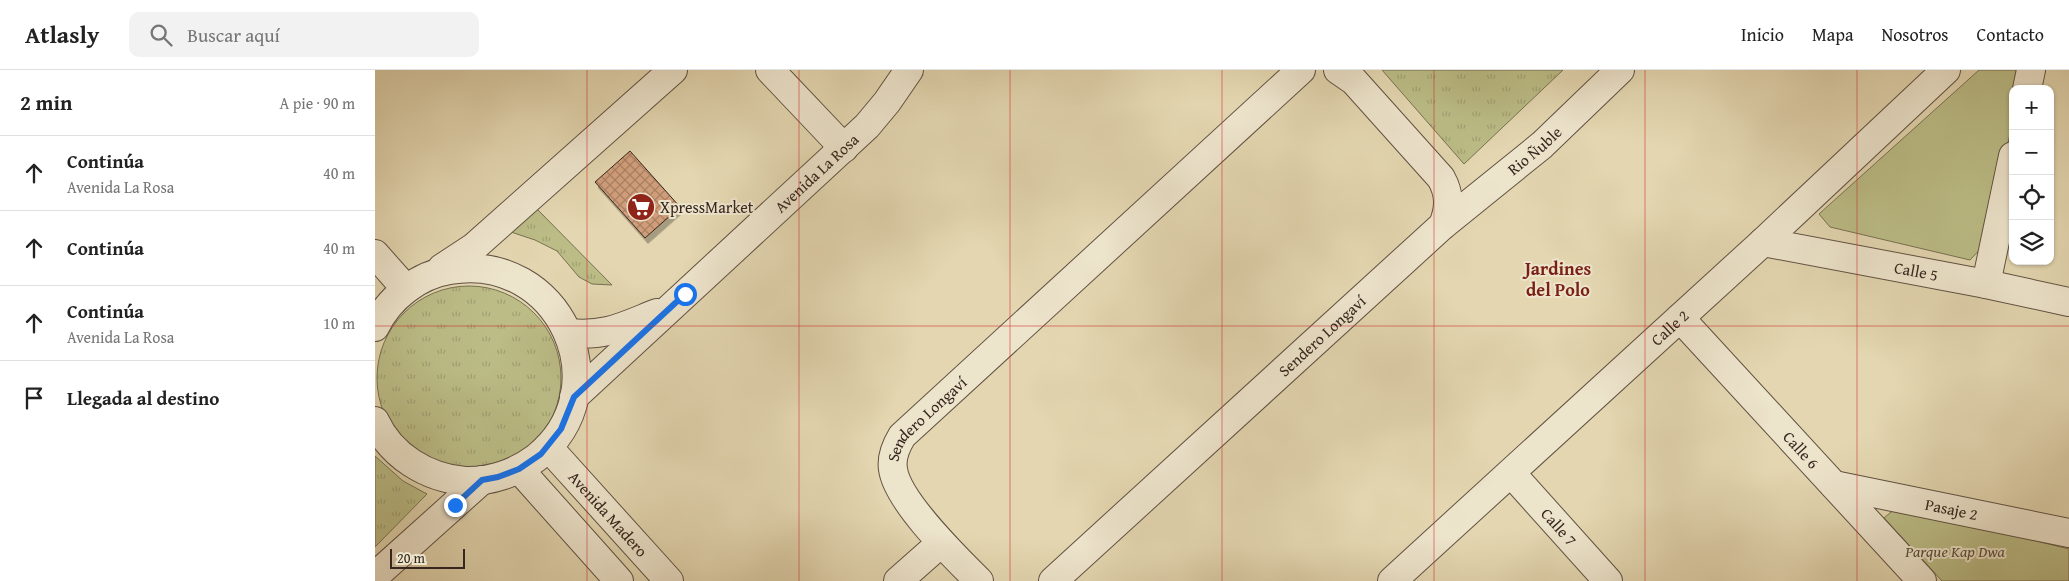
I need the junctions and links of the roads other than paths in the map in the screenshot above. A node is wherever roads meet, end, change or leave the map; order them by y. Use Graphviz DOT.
graph roads {
  1 [pos="673,70"];
  2 [pos="770,70"];
  3 [pos="909,70"];
  4 [pos="1301,70"];
  5 [pos="1338,70"];
  6 [pos="1620,70"];
  7 [pos="1946,70"];
  8 [pos="2031,70"];
  9 [pos="2028,85"];
  10 [pos="844,148"];
  11 [pos="2009,175"];
  12 [pos="1443,224"];
  13 [pos="1763,242"];
  14 [pos="375,254"];
  15 [pos="430,275"];
  16 [pos="1986,284"];
  17 [pos="406,289"];
  18 [pos="2069,302"];
  19 [pos="670,308"];
  20 [pos="1680,318"];
  21 [pos="376,322"];
  22 [pos="569,333"];
  23 [pos="574,397"];
  24 [pos="375,421"];
  25 [pos="548,447"];
  26 [pos="519,469"];
  27 [pos="1511,473"];
  28 [pos="482,480"];
  29 [pos="1835,485"];
  30 [pos="2069,533"];
  31 [pos="941,543"];
  32 [pos="375,576"];
  33 [pos="619,581"];
  34 [pos="669,581"];
  35 [pos="899,581"];
  36 [pos="979,581"];
  37 [pos="1053,581"];
  38 [pos="1392,581"];
  39 [pos="1608,581"];
  40 [pos="1922,581"];
  1 -- 15 [label="street"];
  2 -- 10 [label="street"];
  3 -- 10 [label="street, Avenida La Rosa"];
  4 -- 31 [label="street, Sendero Longaví"];
  5 -- 12 [label="street"];
  6 -- 12 [label="street, Rio Ñuble"];
  7 -- 13 [label="street, Calle 2"];
  8 -- 9 [label="street"];
  10 -- 19 [label="street, Avenida La Rosa"];
  11 -- 16 [label="street"];
  12 -- 37 [label="street, Sendero Longaví"];
  13 -- 16 [label="street, Calle 5"];
  13 -- 20 [label="street, Calle 2"];
  14 -- 17 [label="street"];
  15 -- 17 [label="street"];
  15 -- 22 [label="street"];
  16 -- 18 [label="street, Calle 5"];
  17 -- 21 [label="street"];
  19 -- 22 [label="street, Avenida La Rosa"];
  19 -- 23 [label="street, Avenida La Rosa"];
  20 -- 27 [label="street, Calle 2"];
  20 -- 29 [label="street, Calle 6"];
  22 -- 23 [label="street"];
  23 -- 25 [label="street"];
  24 -- 28 [label="street"];
  25 -- 26 [label="street"];
  25 -- 34 [label="street, Avenida Madero"];
  26 -- 28 [label="street"];
  26 -- 33 [label="street"];
  27 -- 38 [label="street, Calle 2"];
  27 -- 39 [label="street, Calle 7"];
  28 -- 32 [label="street"];
  29 -- 30 [label="street, Pasaje 2"];
  29 -- 40 [label="street, Calle 6"];
  31 -- 35 [label="street"];
  31 -- 36 [label="street, Sendero Longaví"];
}
